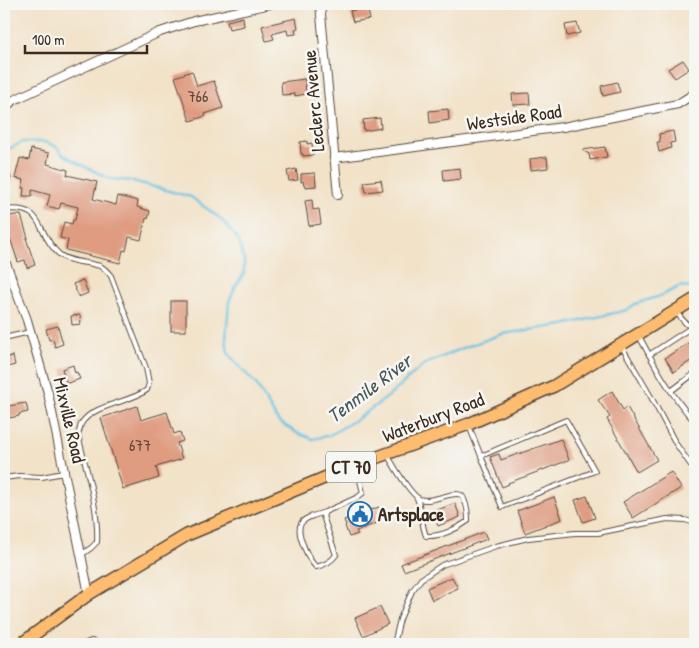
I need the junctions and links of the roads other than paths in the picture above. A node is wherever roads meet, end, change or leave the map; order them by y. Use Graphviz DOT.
graph roads {
  1 [pos="270,4"];
  2 [pos="320,4"];
  3 [pos="695,93"];
  4 [pos="4,108"];
  5 [pos="334,158"];
  6 [pos="338,195"];
  7 [pos="4,210"];
  8 [pos="4,258"];
  9 [pos="692,301"];
  10 [pos="676,311"];
  11 [pos="694,328"];
  12 [pos="30,332"];
  13 [pos="638,335"];
  14 [pos="4,338"];
  15 [pos="621,345"];
  16 [pos="649,355"];
  17 [pos="695,373"];
  18 [pos="671,391"];
  19 [pos="695,422"];
  20 [pos="469,424"];
  21 [pos="387,454"];
  22 [pos="482,456"];
  23 [pos="356,465"];
  24 [pos="695,471"];
  25 [pos="65,473"];
  26 [pos="4,478"];
  27 [pos="417,498"];
  28 [pos="325,512"];
  29 [pos="695,523"];
  30 [pos="81,554"];
  31 [pos="89,594"];
  32 [pos="21,644"];
  33 [pos="84,644"];
  34 [pos="96,644"];
  35 [pos="394,644"];
  1 -- 4 [label="street"];
  2 -- 5 [label="street, Leclerc Avenue"];
  3 -- 5 [label="street, Westside Road"];
  5 -- 6 [label="street, Leclerc Avenue"];
  7 -- 30 [label="lane"];
  8 -- 12 [label="street, Mixville Road"];
  9 -- 10 [label="main road, Waterbury Road / CT 70"];
  10 -- 11 [label="lane"];
  10 -- 13 [label="main road, Waterbury Road / CT 70"];
  11 -- 16 [label="lane"];
  12 -- 14 [label="lane"];
  12 -- 25 [label="street, Mixville Road"];
  13 -- 15 [label="main road, Waterbury Road / CT 70"];
  13 -- 16 [label="lane"];
  15 -- 20 [label="main road, Waterbury Road / CT 70"];
  15 -- 24 [label="lane"];
  16 -- 18 [label="lane"];
  17 -- 18 [label="lane"];
  18 -- 19 [label="lane"];
  20 -- 21 [label="main road, Waterbury Road / CT 70"];
  20 -- 22 [label="lane"];
  21 -- 23 [label="main road, Waterbury Road / CT 70"];
  21 -- 27 [label="lane"];
  22 -- 22 [label="lane"];
  23 -- 28 [label="lane"];
  23 -- 31 [label="main road, Waterbury Road / CT 70"];
  25 -- 26 [label="lane"];
  25 -- 30 [label="street, Mixville Road"];
  27 -- 27 [label="lane"];
  28 -- 28 [label="lane"];
  29 -- 35 [label="lane"];
  30 -- 31 [label="street, Mixville Road"];
  31 -- 32 [label="main road, Waterbury Road / CT 70"];
  33 -- 34 [label="lane"];
}
